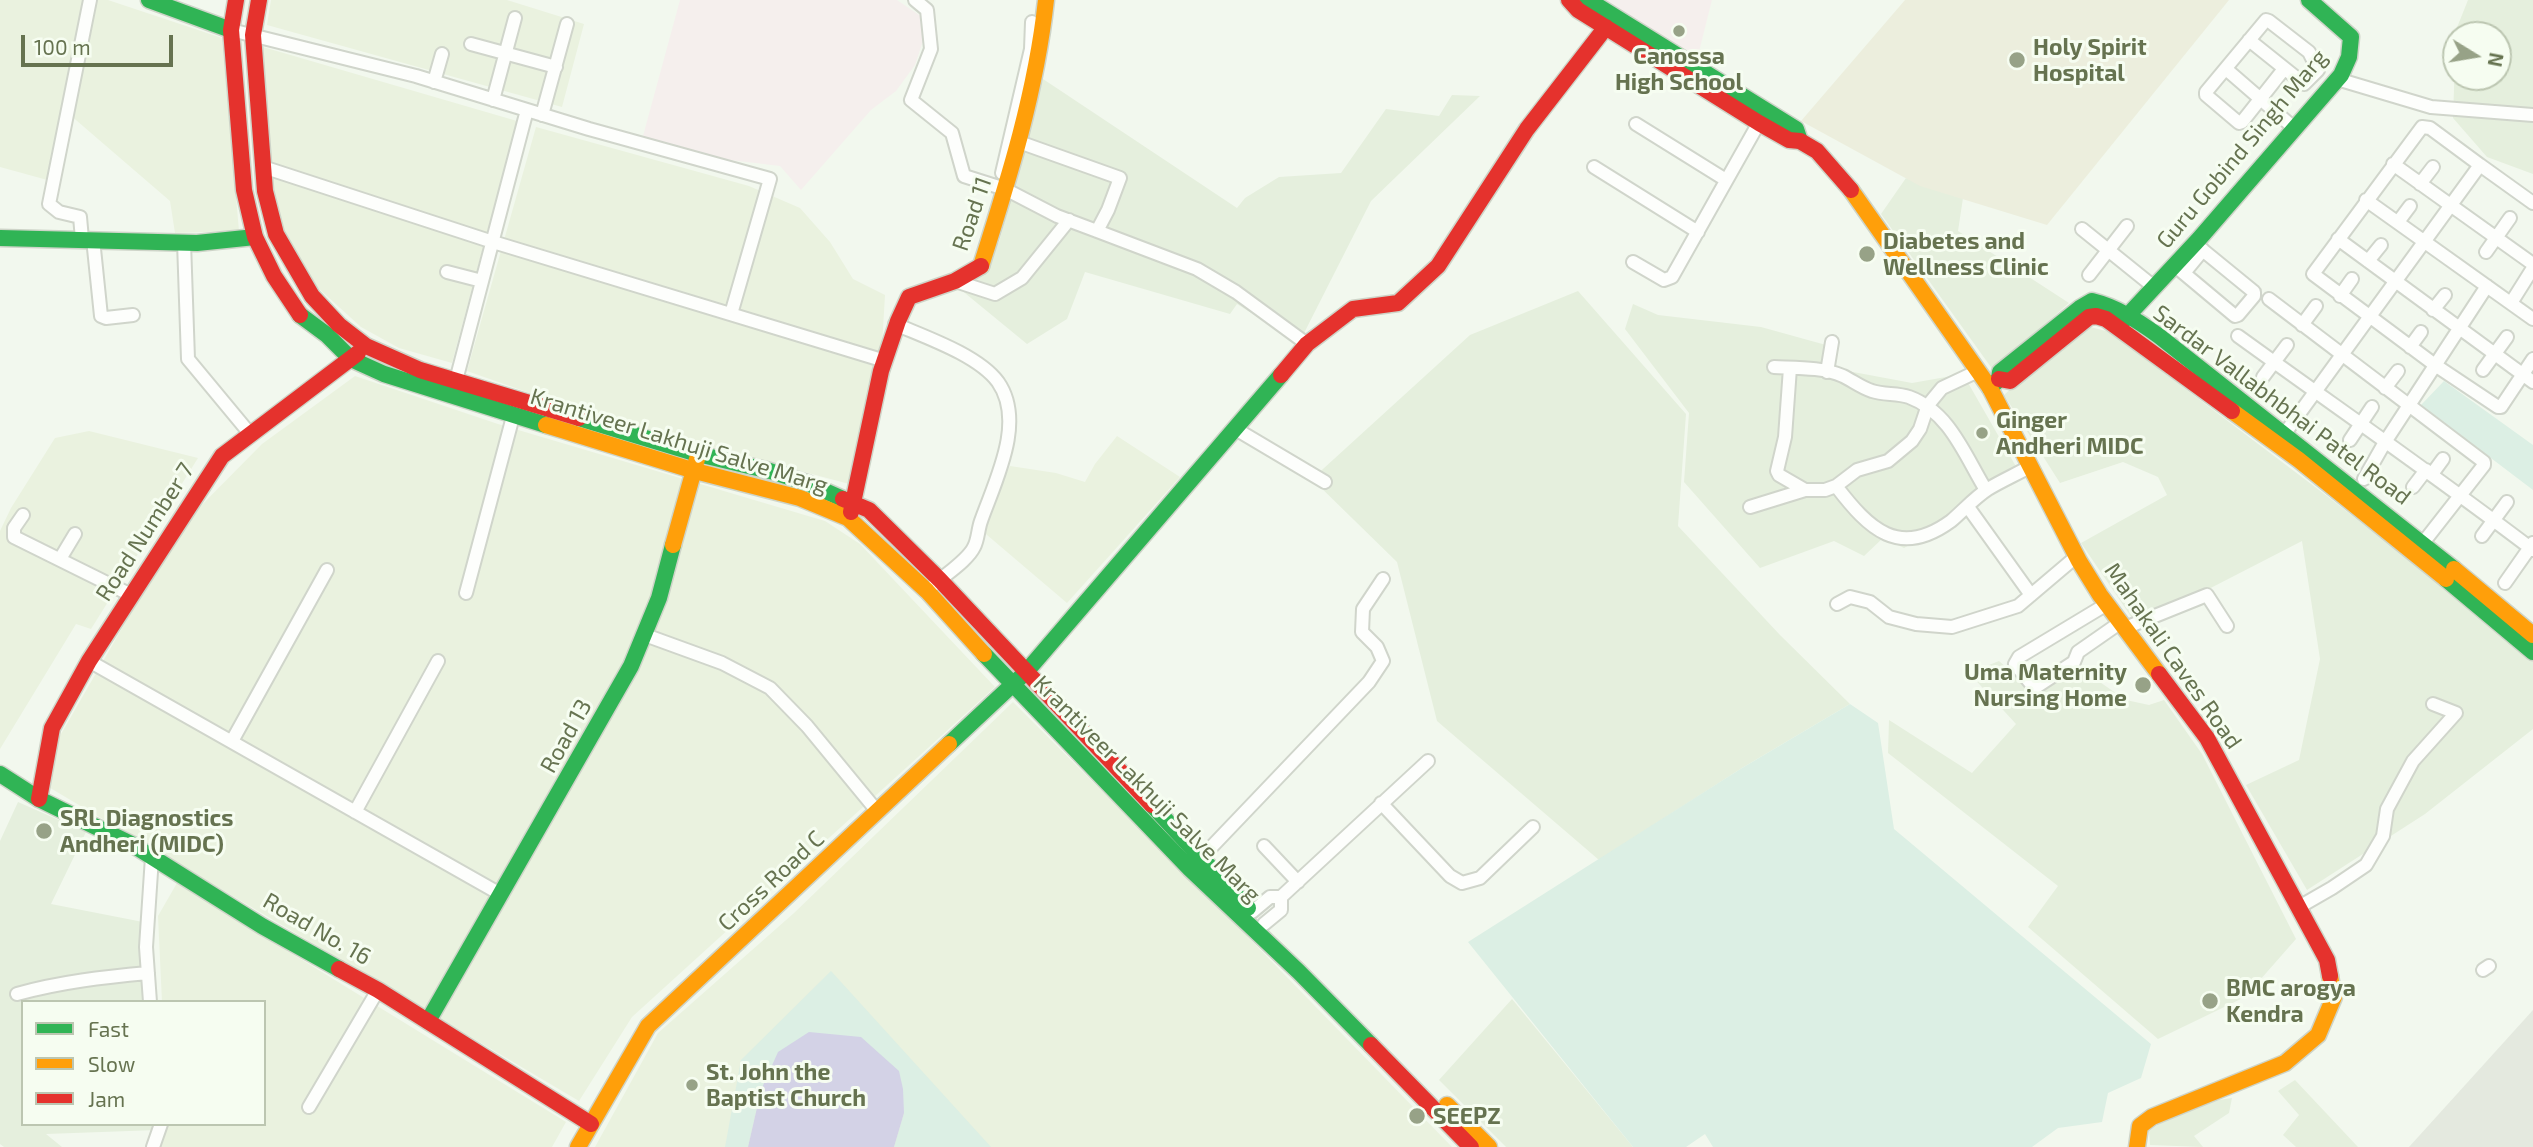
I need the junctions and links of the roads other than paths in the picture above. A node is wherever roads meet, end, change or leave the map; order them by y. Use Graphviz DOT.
graph roads {
  1 [pos="90,0"];
  2 [pos="149,0"];
  3 [pos="236,0"];
  4 [pos="258,0"];
  5 [pos="915,0"];
  6 [pos="1046,0"];
  7 [pos="1569,0"];
  8 [pos="1588,0"];
  9 [pos="2309,0"];
  10 [pos="515,18"];
  11 [pos="1032,22"];
  12 [pos="567,24"];
  13 [pos="1606,27"];
  14 [pos="231,30"];
  15 [pos="253,36"];
  16 [pos="2249,40"];
  17 [pos="471,44"];
  18 [pos="442,54"];
  19 [pos="506,54"];
  20 [pos="555,68"];
  21 [pos="2226,69"];
  22 [pos="2284,69"];
  23 [pos="2337,79"];
  24 [pos="433,82"];
  25 [pos="2261,99"];
  26 [pos="493,100"];
  27 [pos="527,110"];
  28 [pos="542,115"];
  29 [pos="2533,115"];
  30 [pos="1762,117"];
  31 [pos="1636,124"];
  32 [pos="2294,128"];
  33 [pos="1019,142"];
  34 [pos="2393,164"];
  35 [pos="2480,165"];
  36 [pos="263,167"];
  37 [pos="1594,167"];
  38 [pos="2433,167"];
  39 [pos="1726,180"];
  40 [pos="2420,184"];
  41 [pos="1002,188"];
  42 [pos="2366,200"];
  43 [pos="2533,203"];
  44 [pos="2410,206"];
  45 [pos="2451,206"];
  46 [pos="2510,218"];
  47 [pos="1069,220"];
  48 [pos="2398,222"];
  49 [pos="2127,226"];
  50 [pos="2082,229"];
  51 [pos="1097,231"];
  52 [pos="1698,232"];
  53 [pos="255,237"];
  54 [pos="0,238"];
  55 [pos="2496,238"];
  56 [pos="87,239"];
  57 [pos="2338,239"];
  58 [pos="2424,241"];
  59 [pos="493,242"];
  60 [pos="184,243"];
  61 [pos="2381,245"];
  62 [pos="2199,247"];
  63 [pos="2108,250"];
  64 [pos="2486,252"];
  65 [pos="2368,261"];
  66 [pos="1633,262"];
  67 [pos="2533,266"];
  68 [pos="2179,269"];
  69 [pos="447,272"];
  70 [pos="2089,275"];
  71 [pos="2352,279"];
  72 [pos="482,281"];
  73 [pos="955,281"];
  74 [pos="2394,281"];
  75 [pos="2487,286"];
  76 [pos="2154,287"];
  77 [pos="2445,295"];
  78 [pos="2340,296"];
  79 [pos="2269,299"];
  80 [pos="2511,303"];
  81 [pos="2316,306"];
  82 [pos="2433,310"];
  83 [pos="731,314"];
  84 [pos="133,315"];
  85 [pos="2368,316"];
  86 [pos="2533,319"];
  87 [pos="2122,322"];
  88 [pos="895,324"];
  89 [pos="2302,325"];
  90 [pos="2459,330"];
  91 [pos="2421,332"];
  92 [pos="2238,336"];
  93 [pos="2507,337"];
  94 [pos="1832,342"];
  95 [pos="1307,344"];
  96 [pos="2287,345"];
  97 [pos="366,346"];
  98 [pos="2410,347"];
  99 [pos="2494,354"];
  100 [pos="2340,355"];
  101 [pos="351,359"];
  102 [pos="2533,359"];
  103 [pos="884,361"];
  104 [pos="2274,362"];
  105 [pos="2435,365"];
  106 [pos="1774,367"];
  107 [pos="1790,368"];
  108 [pos="2483,370"];
  109 [pos="2398,371"];
  110 [pos="1827,372"];
  111 [pos="1978,372"];
  112 [pos="2263,377"];
  113 [pos="2528,378"];
  114 [pos="1995,384"];
  115 [pos="454,388"];
  116 [pos="2385,388"];
  117 [pos="2313,392"];
  118 [pos="1928,405"];
  119 [pos="516,406"];
  120 [pos="2408,406"];
  121 [pos="2372,407"];
  122 [pos="2360,425"];
  123 [pos="1234,428"];
  124 [pos="251,435"];
  125 [pos="2281,439"];
  126 [pos="2350,440"];
  127 [pos="2385,442"];
  128 [pos="698,454"];
  129 [pos="2443,459"];
  130 [pos="2031,466"];
  131 [pos="695,471"];
  132 [pos="2429,472"];
  133 [pos="2364,479"];
  134 [pos="1325,482"];
  135 [pos="1836,486"];
  136 [pos="2413,487"];
  137 [pos="1805,490"];
  138 [pos="1986,490"];
  139 [pos="2461,495"];
  140 [pos="2507,502"];
  141 [pos="1968,507"];
  142 [pos="1750,508"];
  143 [pos="851,511"];
  144 [pos="23,515"];
  145 [pos="2493,520"];
  146 [pos="75,534"];
  147 [pos="2482,536"];
  148 [pos="2532,547"];
  149 [pos="2419,548"];
  150 [pos="2077,556"];
  151 [pos="60,559"];
  152 [pos="327,570"];
  153 [pos="1383,579"];
  154 [pos="940,580"];
  155 [pos="2505,583"];
  156 [pos="927,592"];
  157 [pos="466,593"];
  158 [pos="131,595"];
  159 [pos="2031,595"];
  160 [pos="1837,604"];
  161 [pos="2107,604"];
  162 [pos="2123,625"];
  163 [pos="2227,626"];
  164 [pos="645,635"];
  165 [pos="2533,635"];
  166 [pos="2533,652"];
  167 [pos="89,661"];
  168 [pos="438,661"];
  169 [pos="1026,672"];
  170 [pos="1012,685"];
  171 [pos="2432,704"];
  172 [pos="232,741"];
  173 [pos="1428,761"];
  174 [pos="0,774"];
  175 [pos="38,799"];
  176 [pos="1381,803"];
  177 [pos="355,811"];
  178 [pos="877,811"];
  179 [pos="1533,827"];
  180 [pos="1264,846"];
  181 [pos="152,857"];
  182 [pos="1200,859"];
  183 [pos="1298,882"];
  184 [pos="502,895"];
  185 [pos="1281,897"];
  186 [pos="2299,907"];
  187 [pos="1252,912"];
  188 [pos="1264,924"];
  189 [pos="148,973"];
  190 [pos="378,990"];
  191 [pos="17,994"];
  192 [pos="150,1000"];
  193 [pos="428,1021"];
  194 [pos="309,1107"];
  195 [pos="591,1124"];
  196 [pos="160,1126"];
  197 [pos="153,1147"];
  198 [pos="578,1147"];
  199 [pos="1471,1147"];
  200 [pos="1489,1147"];
  201 [pos="2137,1147"];
  1 -- 56 [label="street"];
  2 -- 14 [label="main road"];
  3 -- 14 [label="main road, Krantiveer Lakhuji Salve Marg"];
  4 -- 15 [label="main road, Krantiveer Lakhuji Salve Marg"];
  5 -- 41 [label="street"];
  6 -- 33 [label="main road, Road 11"];
  7 -- 13 [label="main road, Mahakali Caves Road"];
  8 -- 30 [label="main road, Mahakali Caves Road"];
  9 -- 23 [label="main road, Guru Gobind Singh Marg"];
  10 -- 19 [label="street"];
  11 -- 41 [label="street"];
  12 -- 20 [label="street"];
  13 -- 30 [label="main road, Mahakali Caves Road"];
  13 -- 95 [label="main road, Cross Road C"];
  14 -- 15 [label="street"];
  14 -- 53 [label="main road, Krantiveer Lakhuji Salve Marg"];
  15 -- 24 [label="street"];
  15 -- 36 [label="main road, Krantiveer Lakhuji Salve Marg"];
  16 -- 21 [label="street"];
  16 -- 22 [label="street"];
  16 -- 22 [label="street"];
  17 -- 19 [label="street"];
  18 -- 24 [label="street"];
  19 -- 20 [label="street"];
  19 -- 26 [label="street"];
  20 -- 28 [label="street"];
  21 -- 25 [label="street"];
  21 -- 25 [label="street"];
  22 -- 25 [label="street"];
  23 -- 29 [label="street"];
  23 -- 32 [label="main road, Guru Gobind Singh Marg"];
  24 -- 26 [label="street"];
  25 -- 32 [label="street"];
  26 -- 27 [label="street"];
  27 -- 28 [label="street"];
  27 -- 59 [label="street"];
  28 -- 83 [label="street"];
  30 -- 39 [label="street"];
  30 -- 111 [label="main road, Mahakali Caves Road"];
  31 -- 39 [label="street"];
  32 -- 62 [label="main road, Guru Gobind Singh Marg"];
  33 -- 41 [label="main road, Road 11"];
  33 -- 51 [label="street"];
  34 -- 35 [label="street"];
  34 -- 40 [label="street"];
  34 -- 42 [label="street"];
  35 -- 43 [label="street"];
  35 -- 45 [label="street"];
  36 -- 59 [label="street"];
  36 -- 97 [label="main road, Krantiveer Lakhuji Salve Marg"];
  37 -- 52 [label="street"];
  38 -- 40 [label="street"];
  39 -- 52 [label="street"];
  40 -- 45 [label="street"];
  41 -- 47 [label="street"];
  41 -- 73 [label="main road, Road 11"];
  42 -- 48 [label="street"];
  42 -- 57 [label="street"];
  44 -- 48 [label="street"];
  45 -- 55 [label="street"];
  45 -- 58 [label="street"];
  46 -- 55 [label="street"];
  47 -- 51 [label="street"];
  47 -- 73 [label="street"];
  48 -- 58 [label="street"];
  49 -- 63 [label="street"];
  50 -- 63 [label="street"];
  51 -- 95 [label="street"];
  52 -- 66 [label="street"];
  53 -- 60 [label="main road"];
  53 -- 101 [label="main road, Krantiveer Lakhuji Salve Marg"];
  54 -- 56 [label="main road"];
  55 -- 64 [label="street"];
  55 -- 67 [label="street"];
  56 -- 60 [label="main road"];
  56 -- 84 [label="street"];
  57 -- 65 [label="street"];
  57 -- 78 [label="street"];
  58 -- 74 [label="street"];
  58 -- 75 [label="street"];
  59 -- 72 [label="street"];
  59 -- 83 [label="street"];
  60 -- 124 [label="street"];
  61 -- 65 [label="street"];
  62 -- 68 [label="main road, Guru Gobind Singh Marg"];
  62 -- 68 [label="street"];
  63 -- 70 [label="street"];
  63 -- 76 [label="street"];
  65 -- 74 [label="street"];
  67 -- 80 [label="street"];
  68 -- 76 [label="main road, Guru Gobind Singh Marg"];
  69 -- 72 [label="street"];
  71 -- 78 [label="street"];
  72 -- 115 [label="street"];
  73 -- 88 [label="main road, Road 11"];
  74 -- 82 [label="street"];
  74 -- 85 [label="street"];
  75 -- 80 [label="street"];
  75 -- 90 [label="street"];
  76 -- 87 [label="main road, Guru Gobind Singh Marg"];
  77 -- 82 [label="street"];
  78 -- 85 [label="street"];
  79 -- 89 [label="street"];
  80 -- 86 [label="street"];
  81 -- 89 [label="street"];
  82 -- 90 [label="street"];
  83 -- 103 [label="street"];
  85 -- 98 [label="street"];
  85 -- 100 [label="street"];
  87 -- 114 [label="main road, Sardar Vallabhbhai Patel Road"];
  87 -- 125 [label="main road, Sardar Vallabhbhai Patel Road"];
  88 -- 103 [label="main road, Road 11"];
  88 -- 154 [label="street"];
  89 -- 100 [label="street"];
  90 -- 99 [label="street"];
  90 -- 105 [label="street"];
  91 -- 98 [label="street"];
  92 -- 104 [label="street"];
  93 -- 99 [label="street"];
  94 -- 110 [label="street"];
  95 -- 123 [label="main road, Cross Road C"];
  96 -- 104 [label="street"];
  97 -- 101 [label="main road, Road Number 7"];
  97 -- 115 [label="main road, Krantiveer Lakhuji Salve Marg"];
  98 -- 105 [label="street"];
  99 -- 108 [label="street"];
  99 -- 113 [label="street"];
  100 -- 116 [label="street"];
  100 -- 117 [label="street"];
  101 -- 115 [label="main road, Krantiveer Lakhuji Salve Marg"];
  101 -- 124 [label="main road, Road Number 7"];
  102 -- 113 [label="street"];
  103 -- 143 [label="main road, Road 11"];
  104 -- 112 [label="street"];
  104 -- 117 [label="street"];
  105 -- 113 [label="street"];
  105 -- 120 [label="street"];
  106 -- 107 [label="street"];
  107 -- 110 [label="street"];
  107 -- 137 [label="street"];
  109 -- 116 [label="street"];
  110 -- 118 [label="street"];
  111 -- 114 [label="main road, Mahakali Caves Road"];
  111 -- 118 [label="street"];
  114 -- 130 [label="main road, Mahakali Caves Road"];
  115 -- 119 [label="main road, Krantiveer Lakhuji Salve Marg"];
  116 -- 120 [label="street"];
  117 -- 122 [label="street"];
  117 -- 125 [label="street"];
  118 -- 135 [label="street"];
  118 -- 138 [label="street"];
  119 -- 128 [label="main road, Krantiveer Lakhuji Salve Marg"];
  119 -- 131 [label="main road, Krantiveer Lakhuji Salve Marg"];
  119 -- 157 [label="street"];
  120 -- 127 [label="street"];
  120 -- 139 [label="street"];
  121 -- 122 [label="street"];
  122 -- 126 [label="street"];
  122 -- 127 [label="street"];
  123 -- 134 [label="street"];
  123 -- 169 [label="main road, Cross Road C"];
  124 -- 158 [label="main road, Road Number 7"];
  125 -- 149 [label="main road, Sardar Vallabhbhai Patel Road"];
  127 -- 132 [label="street"];
  127 -- 133 [label="street"];
  128 -- 131 [label="main road, Road 13"];
  128 -- 143 [label="main road, Krantiveer Lakhuji Salve Marg"];
  129 -- 132 [label="street"];
  130 -- 138 [label="street"];
  130 -- 150 [label="main road, Mahakali Caves Road"];
  131 -- 143 [label="main road, Krantiveer Lakhuji Salve Marg"];
  131 -- 164 [label="main road, Road 13"];
  132 -- 136 [label="street"];
  132 -- 139 [label="street"];
  135 -- 137 [label="street"];
  135 -- 141 [label="street"];
  137 -- 142 [label="street"];
  138 -- 141 [label="street"];
  139 -- 145 [label="street"];
  139 -- 149 [label="street"];
  140 -- 145 [label="street"];
  141 -- 159 [label="street"];
  143 -- 154 [label="main road, Krantiveer Lakhuji Salve Marg"];
  143 -- 156 [label="main road, Krantiveer Lakhuji Salve Marg"];
  144 -- 151 [label="street"];
  145 -- 147 [label="street"];
  145 -- 148 [label="street"];
  146 -- 151 [label="street"];
  148 -- 155 [label="street"];
  149 -- 165 [label="main road, Sardar Vallabhbhai Patel Road"];
  149 -- 166 [label="main road, Sardar Vallabhbhai Patel Road"];
  150 -- 159 [label="street"];
  150 -- 161 [label="main road, Mahakali Caves Road"];
  151 -- 158 [label="street"];
  152 -- 172 [label="street"];
  153 -- 182 [label="street"];
  154 -- 156 [label="street"];
  154 -- 169 [label="main road, Krantiveer Lakhuji Salve Marg"];
  156 -- 170 [label="main road, Krantiveer Lakhuji Salve Marg"];
  158 -- 167 [label="main road, Road Number 7"];
  159 -- 160 [label="street"];
  161 -- 162 [label="main road, Mahakali Caves Road"];
  161 -- 162 [label="street"];
  162 -- 163 [label="street"];
  162 -- 186 [label="main road, Mahakali Caves Road"];
  164 -- 178 [label="street"];
  164 -- 184 [label="main road, Road 13"];
  167 -- 172 [label="street"];
  167 -- 175 [label="main road, Road Number 7"];
  168 -- 177 [label="street"];
  169 -- 170 [label="main road, Cross Road C"];
  169 -- 182 [label="main road, Krantiveer Lakhuji Salve Marg"];
  170 -- 178 [label="main road, Cross Road C"];
  170 -- 199 [label="main road, Krantiveer Lakhuji Salve Marg"];
  171 -- 186 [label="street"];
  172 -- 177 [label="street"];
  173 -- 176 [label="street"];
  174 -- 175 [label="main road, Road No. 16"];
  175 -- 181 [label="main road, Road No. 16"];
  176 -- 179 [label="street"];
  176 -- 183 [label="street"];
  177 -- 184 [label="street"];
  178 -- 195 [label="main road, Cross Road C"];
  180 -- 183 [label="street"];
  181 -- 189 [label="street"];
  181 -- 190 [label="main road, Road No. 16"];
  182 -- 187 [label="main road, Krantiveer Lakhuji Salve Marg"];
  183 -- 185 [label="street"];
  184 -- 193 [label="main road, Road 13"];
  185 -- 187 [label="street"];
  185 -- 188 [label="street"];
  186 -- 201 [label="main road, Mahakali Caves Road"];
  187 -- 188 [label="main road, Krantiveer Lakhuji Salve Marg"];
  188 -- 200 [label="main road, Krantiveer Lakhuji Salve Marg"];
  189 -- 191 [label="street"];
  189 -- 192 [label="street"];
  190 -- 193 [label="main road, Road No. 16"];
  190 -- 194 [label="street"];
  193 -- 195 [label="main road, Road No. 16"];
  195 -- 198 [label="main road, Cross Road C"];
  196 -- 197 [label="street"];
}
